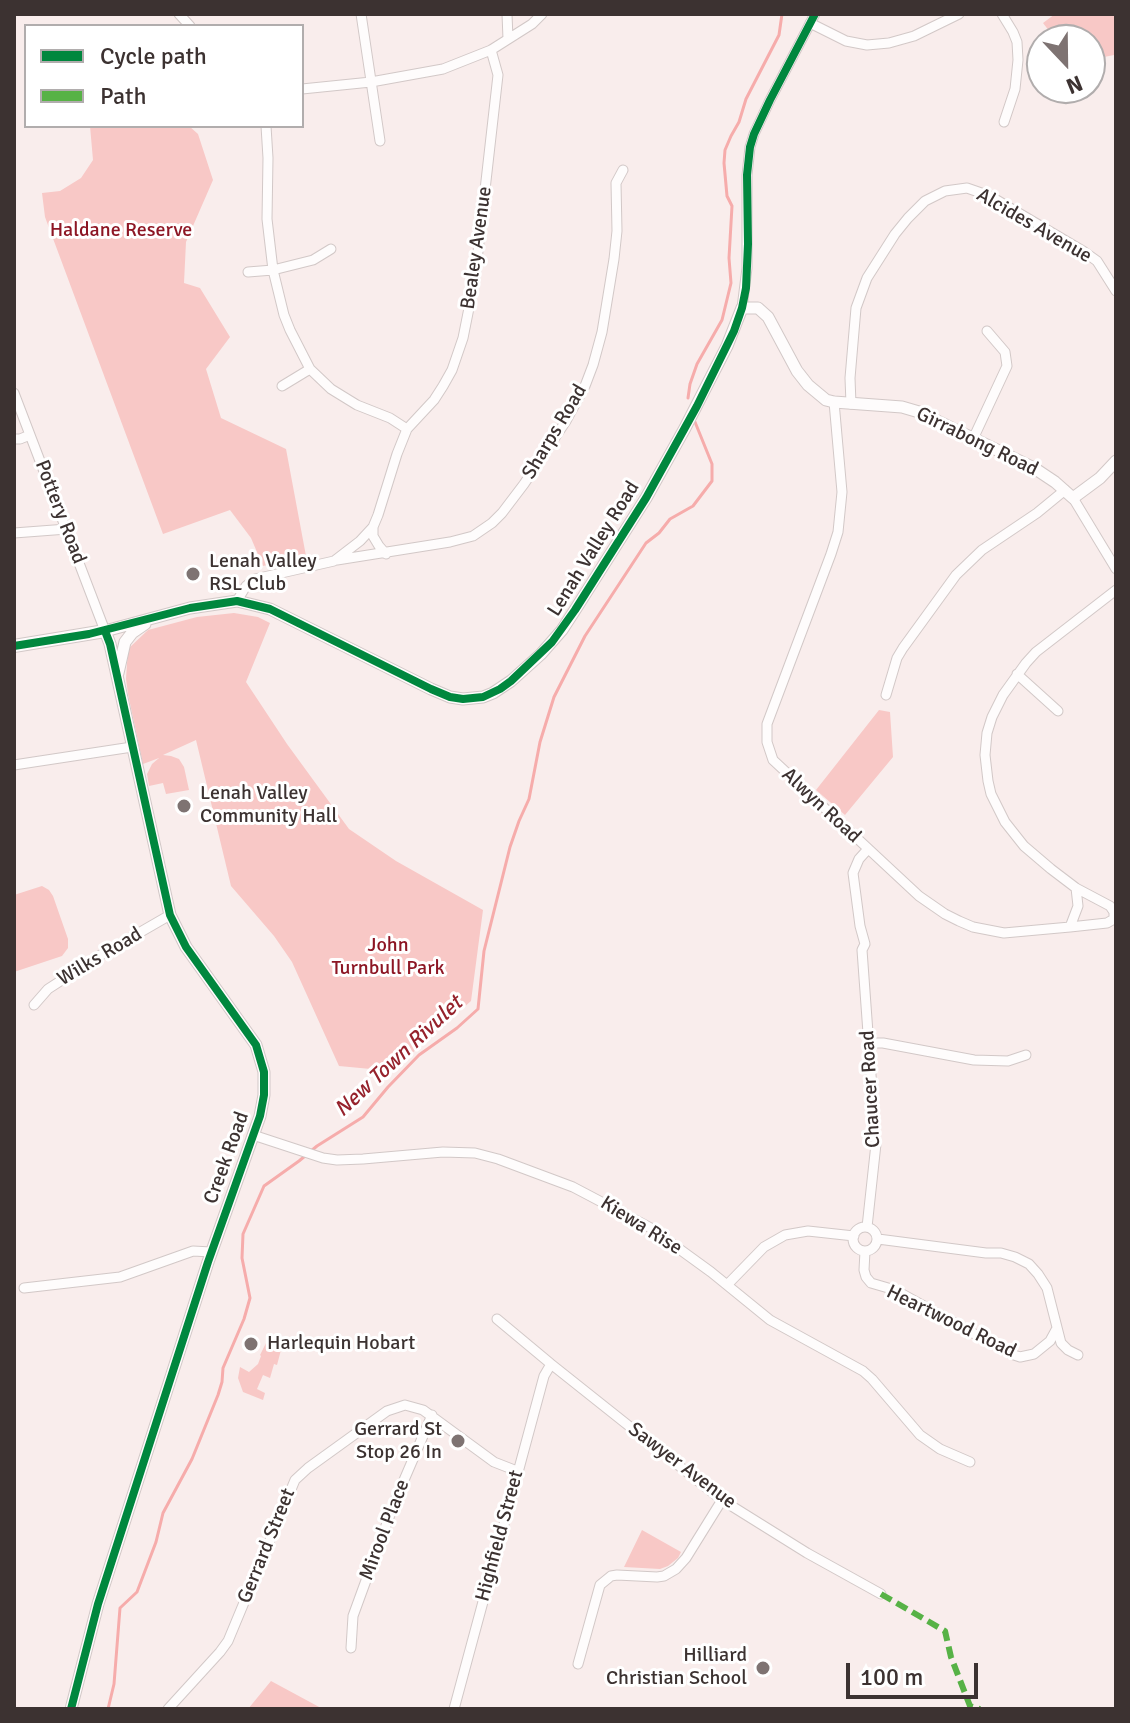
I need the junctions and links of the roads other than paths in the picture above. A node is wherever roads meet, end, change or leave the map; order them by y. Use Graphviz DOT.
graph roads {
  1 [pos="361,14"];
  2 [pos="507,14"];
  3 [pos="542,14"];
  4 [pos="959,14"];
  5 [pos="1002,14"];
  6 [pos="812,18"];
  7 [pos="508,39"];
  8 [pos="491,50"];
  9 [pos="371,82"];
  10 [pos="304,89"];
  11 [pos="1004,122"];
  12 [pos="266,128"];
  13 [pos="380,141"];
  14 [pos="623,170"];
  15 [pos="331,249"];
  16 [pos="273,270"];
  17 [pos="248,272"];
  18 [pos="1116,289"];
  19 [pos="742,308"];
  20 [pos="987,331"];
  21 [pos="310,369"];
  22 [pos="282,386"];
  23 [pos="14,393"];
  24 [pos="834,402"];
  25 [pos="851,404"];
  26 [pos="407,429"];
  27 [pos="30,435"];
  28 [pos="14,439"];
  29 [pos="973,439"];
  30 [pos="1116,461"];
  31 [pos="1069,494"];
  32 [pos="373,527"];
  33 [pos="67,529"];
  34 [pos="14,533"];
  35 [pos="386,554"];
  36 [pos="334,561"];
  37 [pos="1116,569"];
  38 [pos="1116,590"];
  39 [pos="237,601"];
  40 [pos="152,619"];
  41 [pos="105,631"];
  42 [pos="14,646"];
  43 [pos="1017,674"];
  44 [pos="117,677"];
  45 [pos="886,695"];
  46 [pos="1058,711"];
  47 [pos="132,747"];
  48 [pos="14,765"];
  49 [pos="868,849"];
  50 [pos="1076,888"];
  51 [pos="170,915"];
  52 [pos="1115,916"];
  53 [pos="1070,927"];
  54 [pos="34,1005"];
  55 [pos="870,1043"];
  56 [pos="1026,1055"];
  57 [pos="253,1135"];
  58 [pos="867,1227"];
  59 [pos="854,1236"];
  60 [pos="878,1239"];
  61 [pos="865,1251"];
  62 [pos="211,1252"];
  63 [pos="727,1285"];
  64 [pos="24,1288"];
  65 [pos="497,1319"];
  66 [pos="1056,1330"];
  67 [pos="1078,1355"];
  68 [pos="551,1364"];
  69 [pos="432,1415"];
  70 [pos="970,1462"];
  71 [pos="517,1471"];
  72 [pos="722,1500"];
  73 [pos="881,1594"];
  74 [pos="351,1648"];
  75 [pos="578,1664"];
  76 [pos="71,1709"];
  77 [pos="168,1709"];
  78 [pos="454,1709"];
  1 -- 9 [label="street"];
  2 -- 7 [label="street"];
  3 -- 7 [label="street"];
  4 -- 6 [label="street"];
  5 -- 11 [label="street"];
  6 -- 19 [label="street, Lenah Valley Road"];
  7 -- 8 [label="street"];
  8 -- 9 [label="street"];
  8 -- 26 [label="street, Bealey Avenue"];
  9 -- 10 [label="street"];
  9 -- 13 [label="street"];
  12 -- 16 [label="street"];
  14 -- 35 [label="street, Sharps Road"];
  15 -- 16 [label="street"];
  16 -- 17 [label="street"];
  16 -- 21 [label="street"];
  18 -- 25 [label="street, Alcides Avenue"];
  19 -- 24 [label="street, Girrabong Road"];
  19 -- 39 [label="street, Lenah Valley Road"];
  20 -- 29 [label="street"];
  21 -- 22 [label="street"];
  21 -- 26 [label="street"];
  23 -- 27 [label="street, Pottery Road"];
  24 -- 25 [label="street, Girrabong Road"];
  24 -- 49 [label="street, Alwyn Road"];
  25 -- 29 [label="street, Girrabong Road"];
  26 -- 32 [label="street"];
  27 -- 28 [label="street"];
  27 -- 33 [label="street, Pottery Road"];
  29 -- 31 [label="street, Girrabong Road"];
  30 -- 31 [label="street"];
  31 -- 37 [label="street, Girrabong Road"];
  31 -- 45 [label="street"];
  32 -- 35 [label="street"];
  32 -- 36 [label="street"];
  33 -- 34 [label="street"];
  33 -- 41 [label="street, Pottery Road"];
  35 -- 36 [label="street, Sharps Road"];
  36 -- 39 [label="street, Sharps Road"];
  38 -- 43 [label="street"];
  39 -- 40 [label="street, Lenah Valley Road"];
  40 -- 41 [label="street, Lenah Valley Road"];
  40 -- 44 [label="street, Lenah Valley Road"];
  41 -- 42 [label="main road"];
  41 -- 44 [label="street, Creek Road"];
  43 -- 46 [label="street"];
  43 -- 50 [label="street"];
  44 -- 47 [label="street, Creek Road"];
  47 -- 48 [label="street"];
  47 -- 51 [label="street, Creek Road"];
  49 -- 53 [label="street, Alwyn Road"];
  49 -- 55 [label="street, Chaucer Road"];
  50 -- 52 [label="street"];
  50 -- 53 [label="street"];
  51 -- 54 [label="street, Wilks Road"];
  51 -- 57 [label="street, Creek Road"];
  52 -- 53 [label="street, Alwyn Road"];
  55 -- 56 [label="street"];
  55 -- 58 [label="street, Chaucer Road"];
  57 -- 62 [label="street, Creek Road"];
  57 -- 63 [label="street, Kiewa Rise"];
  58 -- 59 [label="street"];
  58 -- 60 [label="street"];
  59 -- 61 [label="street"];
  59 -- 63 [label="street"];
  60 -- 61 [label="street"];
  60 -- 66 [label="street"];
  61 -- 66 [label="street, Heartwood Road"];
  62 -- 64 [label="street"];
  62 -- 76 [label="street, Creek Road"];
  63 -- 70 [label="street, Kiewa Rise"];
  65 -- 68 [label="street, Sawyer Avenue"];
  66 -- 67 [label="street"];
  68 -- 71 [label="street, Highfield Street"];
  68 -- 72 [label="street, Sawyer Avenue"];
  69 -- 71 [label="street, Gerrard Street"];
  69 -- 74 [label="street, Mirool Place"];
  69 -- 77 [label="street, Gerrard Street"];
  71 -- 78 [label="street, Highfield Street"];
  72 -- 73 [label="street, Sawyer Avenue"];
  72 -- 75 [label="street"];
}
